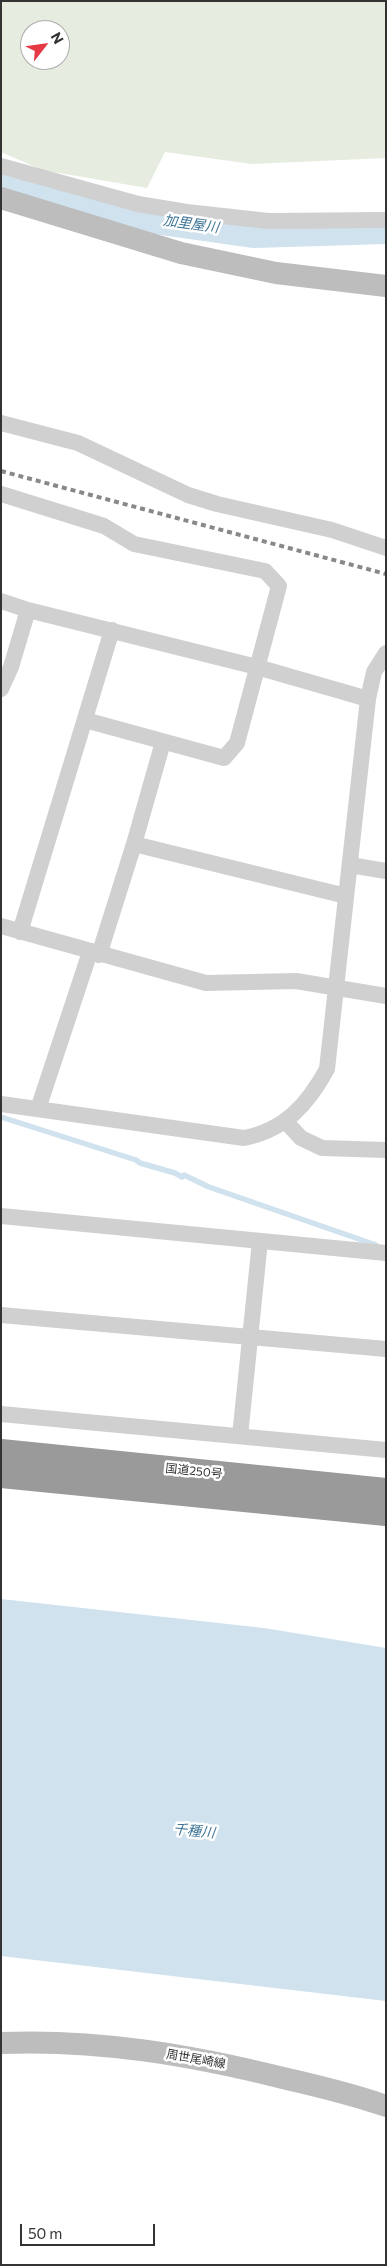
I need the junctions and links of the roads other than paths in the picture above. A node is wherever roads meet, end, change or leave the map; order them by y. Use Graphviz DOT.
graph roads {
  1 [pos="1,166"];
  2 [pos="1,198"];
  3 [pos="386,220"];
  4 [pos="386,286"];
  5 [pos="1,423"];
  6 [pos="1,494"];
  7 [pos="386,548"];
  8 [pos="1,601"];
  9 [pos="28,610"];
  10 [pos="112,630"];
  11 [pos="386,653"];
  12 [pos="256,667"];
  13 [pos="1,689"];
  14 [pos="368,699"];
  15 [pos="84,720"];
  16 [pos="163,742"];
  17 [pos="134,844"];
  18 [pos="350,866"];
  19 [pos="386,871"];
  20 [pos="346,896"];
  21 [pos="1,926"];
  22 [pos="20,932"];
  23 [pos="95,953"];
  24 [pos="336,988"];
  25 [pos="386,996"];
  26 [pos="1,1104"];
  27 [pos="38,1109"];
  28 [pos="285,1122"];
  29 [pos="386,1150"];
  30 [pos="1,1216"];
  31 [pos="260,1241"];
  32 [pos="386,1253"];
  33 [pos="1,1315"];
  34 [pos="251,1336"];
  35 [pos="386,1349"];
  36 [pos="1,1414"];
  37 [pos="240,1436"];
  38 [pos="386,1450"];
  39 [pos="1,1453"];
  40 [pos="1,1474"];
  41 [pos="386,1492"];
  42 [pos="386,1512"];
  43 [pos="6,2047"];
  44 [pos="386,2106"];
  1 -- 3 [label="street"];
  2 -- 4 [label="street"];
  5 -- 7 [label="street"];
  6 -- 12 [label="street"];
  8 -- 9 [label="street"];
  9 -- 10 [label="street"];
  9 -- 13 [label="street"];
  10 -- 12 [label="street"];
  10 -- 15 [label="street"];
  11 -- 14 [label="street"];
  12 -- 14 [label="street"];
  12 -- 16 [label="street"];
  14 -- 18 [label="street"];
  15 -- 16 [label="street"];
  15 -- 22 [label="street"];
  16 -- 17 [label="street"];
  17 -- 20 [label="street"];
  17 -- 23 [label="street"];
  18 -- 19 [label="street"];
  18 -- 20 [label="street"];
  20 -- 24 [label="street"];
  21 -- 22 [label="street"];
  22 -- 23 [label="street"];
  23 -- 24 [label="street"];
  23 -- 27 [label="street"];
  24 -- 25 [label="street"];
  24 -- 28 [label="street"];
  26 -- 27 [label="street"];
  27 -- 28 [label="street"];
  28 -- 29 [label="street"];
  30 -- 31 [label="street"];
  31 -- 32 [label="street"];
  31 -- 34 [label="street"];
  33 -- 34 [label="street"];
  34 -- 35 [label="street"];
  34 -- 37 [label="street"];
  36 -- 37 [label="street"];
  37 -- 38 [label="street"];
  39 -- 41 [label="highway, 国道250号"];
  40 -- 42 [label="highway, 国道250号"];
  43 -- 44 [label="street, 周世尾崎線"];
}
